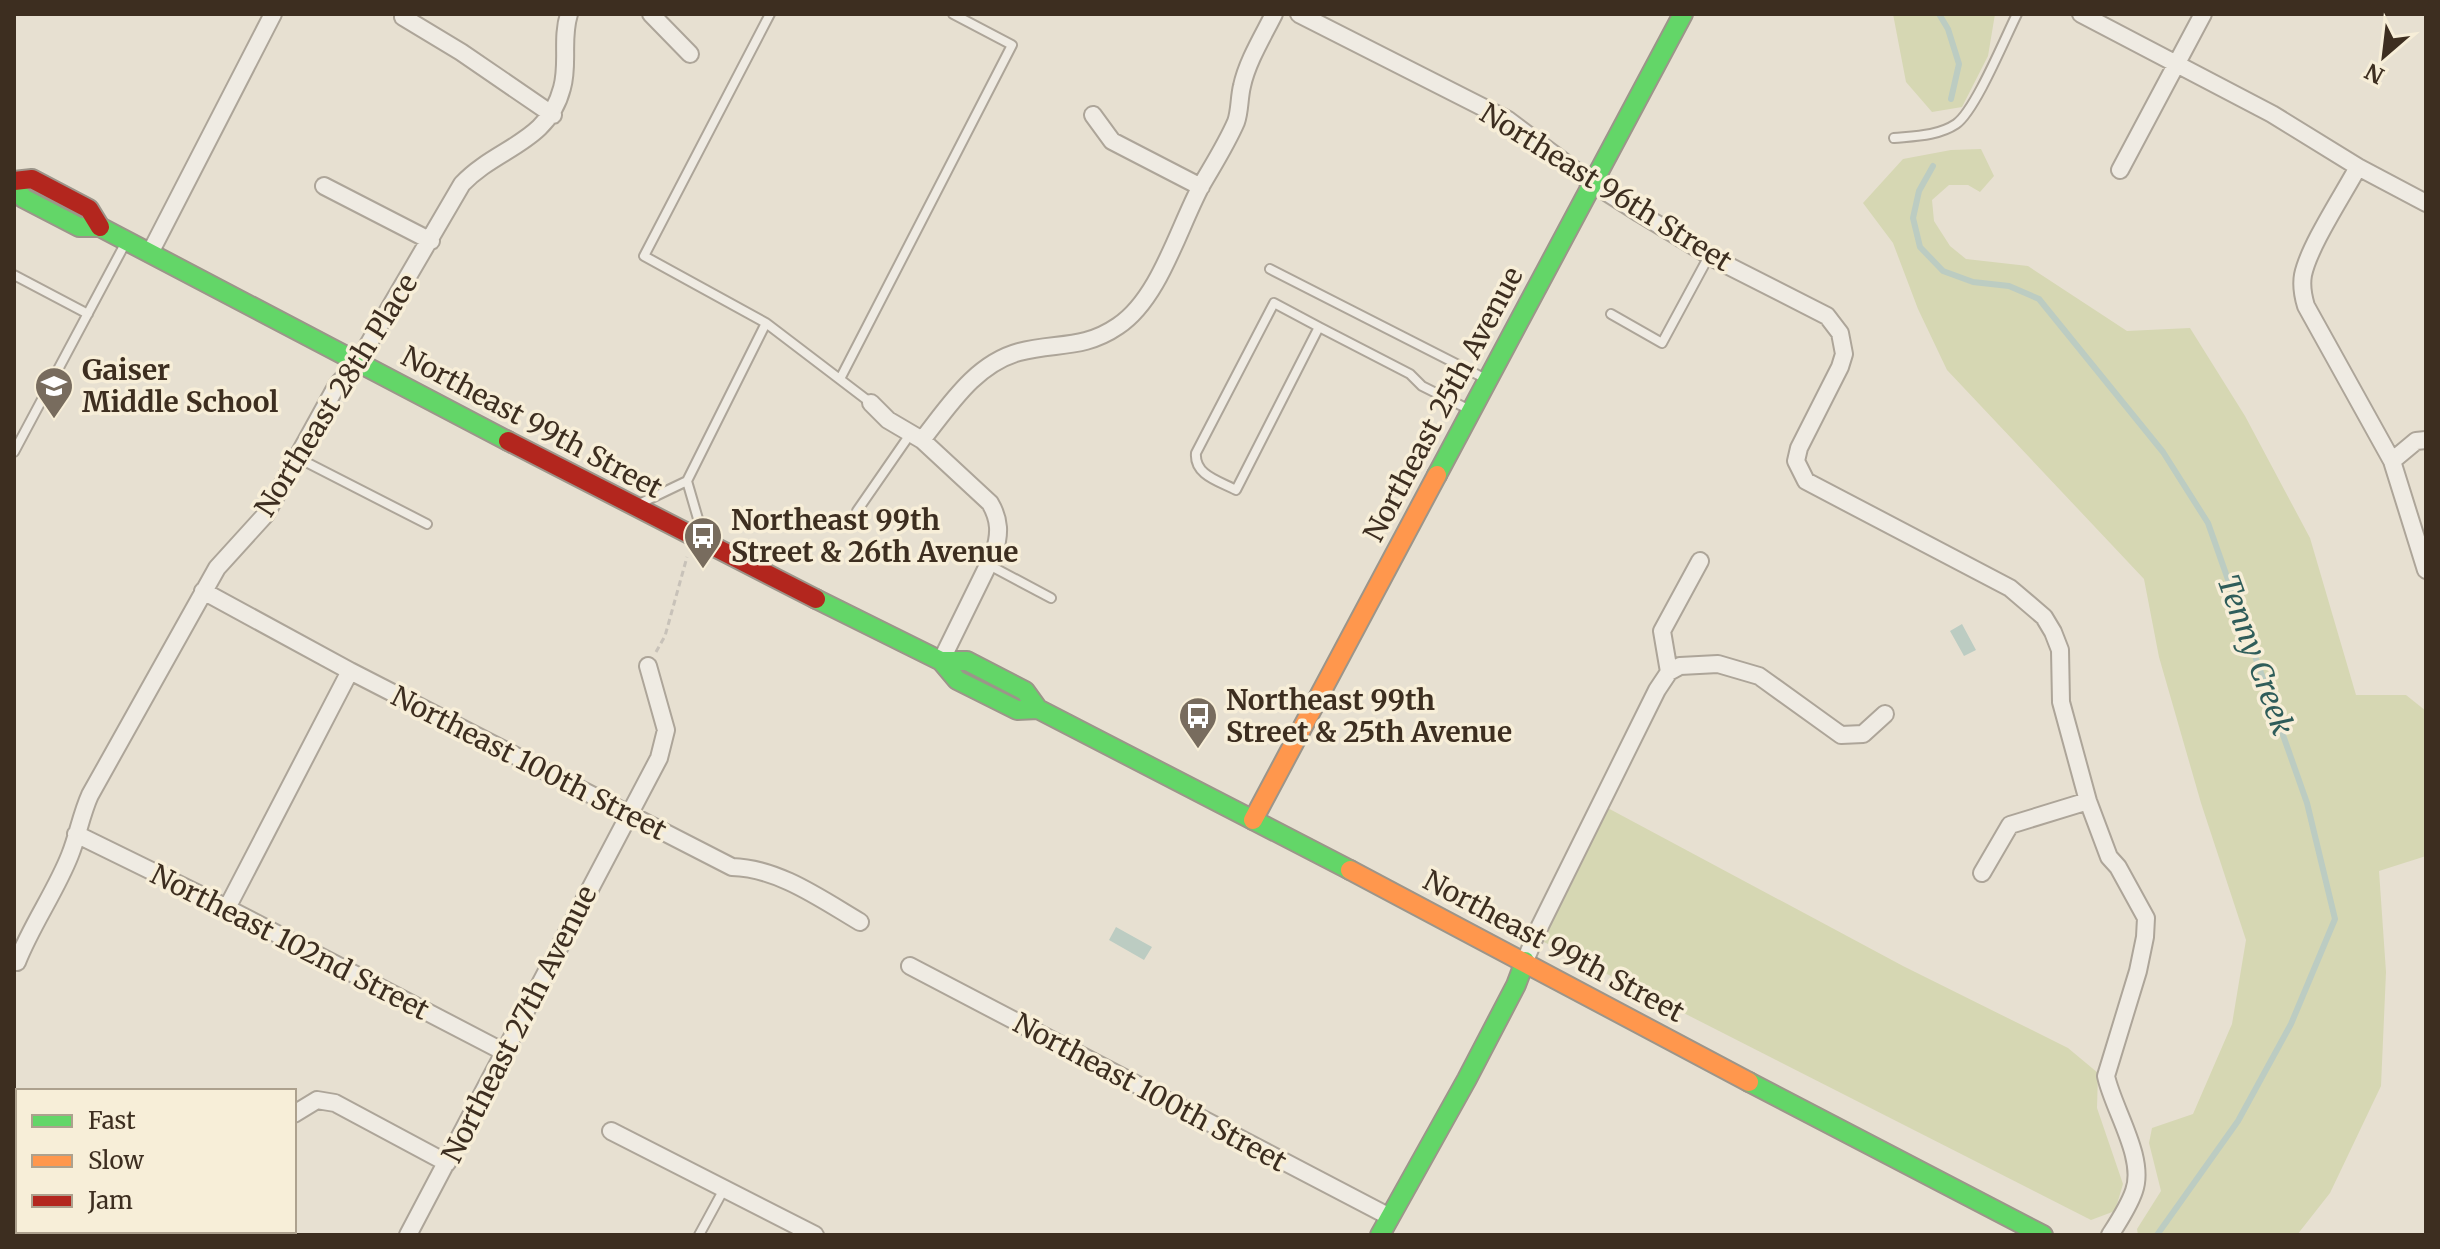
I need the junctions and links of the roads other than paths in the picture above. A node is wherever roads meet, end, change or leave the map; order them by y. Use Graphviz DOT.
graph roads {
  1 [pos="273,14"];
  2 [pos="569,14"];
  3 [pos="651,14"];
  4 [pos="770,14"];
  5 [pos="953,14"];
  6 [pos="1274,14"];
  7 [pos="1299,14"];
  8 [pos="1683,14"];
  9 [pos="2017,14"];
  10 [pos="2081,14"];
  11 [pos="2203,14"];
  12 [pos="403,17"];
  13 [pos="690,54"];
  14 [pos="2177,64"];
  15 [pos="553,115"];
  16 [pos="1093,115"];
  17 [pos="1894,138"];
  18 [pos="2358,167"];
  19 [pos="2120,170"];
  20 [pos="14,182"];
  21 [pos="1592,183"];
  22 [pos="324,186"];
  23 [pos="1201,187"];
  24 [pos="2426,203"];
  25 [pos="127,241"];
  26 [pos="431,241"];
  27 [pos="150,253"];
  28 [pos="1709,255"];
  29 [pos="1270,269"];
  30 [pos="14,275"];
  31 [pos="88,314"];
  32 [pos="1611,314"];
  33 [pos="766,323"];
  34 [pos="1319,327"];
  35 [pos="358,362"];
  36 [pos="840,379"];
  37 [pos="1487,380"];
  38 [pos="871,403"];
  39 [pos="1471,410"];
  40 [pos="916,437"];
  41 [pos="2426,440"];
  42 [pos="14,452"];
  43 [pos="298,458"];
  44 [pos="2392,461"];
  45 [pos="687,481"];
  46 [pos="633,506"];
  47 [pos="857,511"];
  48 [pos="427,524"];
  49 [pos="700,541"];
  50 [pos="1700,561"];
  51 [pos="989,565"];
  52 [pos="2426,570"];
  53 [pos="203,591"];
  54 [pos="1051,598"];
  55 [pos="941,661"];
  56 [pos="648,666"];
  57 [pos="350,671"];
  58 [pos="1669,672"];
  59 [pos="1885,714"];
  60 [pos="2088,801"];
  61 [pos="629,813"];
  62 [pos="1253,820"];
  63 [pos="76,834"];
  64 [pos="1982,873"];
  65 [pos="227,908"];
  66 [pos="860,922"];
  67 [pos="1525,961"];
  68 [pos="17,962"];
  69 [pos="910,966"];
  70 [pos="504,1052"];
  71 [pos="296,1113"];
  72 [pos="611,1131"];
  73 [pos="447,1163"];
  74 [pos="724,1188"];
  75 [pos="1390,1217"];
  76 [pos="408,1235"];
  77 [pos="699,1235"];
  78 [pos="815,1235"];
  79 [pos="1380,1235"];
  80 [pos="2043,1235"];
  81 [pos="2110,1235"];
  1 -- 27 [label="street"];
  2 -- 15 [label="street"];
  3 -- 13 [label="street"];
  4 -- 33 [label="lane"];
  5 -- 36 [label="lane"];
  6 -- 23 [label="street"];
  7 -- 21 [label="street, Northeast 96th Street"];
  8 -- 21 [label="main road, Northeast 25th Avenue"];
  9 -- 17 [label="lane"];
  10 -- 14 [label="street"];
  11 -- 14 [label="street"];
  12 -- 15 [label="street"];
  14 -- 18 [label="street"];
  14 -- 19 [label="street"];
  15 -- 26 [label="street, Northeast 28th Place"];
  16 -- 23 [label="street"];
  18 -- 24 [label="street"];
  18 -- 44 [label="street"];
  20 -- 25 [label="main road, Northeast 99th Street"];
  21 -- 28 [label="street, Northeast 96th Street"];
  21 -- 37 [label="main road, Northeast 25th Avenue"];
  22 -- 26 [label="street"];
  23 -- 40 [label="street"];
  25 -- 27 [label="main road, Northeast 99th Street"];
  25 -- 31 [label="lane"];
  26 -- 35 [label="street, Northeast 28th Place"];
  27 -- 35 [label="main road, Northeast 99th Street"];
  28 -- 32 [label="lane"];
  28 -- 60 [label="street, Northeast 96th Street"];
  29 -- 37 [label="lane"];
  30 -- 31 [label="lane"];
  31 -- 42 [label="lane"];
  33 -- 36 [label="lane"];
  33 -- 45 [label="lane"];
  34 -- 34 [label="lane"];
  34 -- 39 [label="lane"];
  35 -- 43 [label="street, Northeast 28th Place"];
  35 -- 46 [label="main road, Northeast 99th Street"];
  36 -- 38 [label="lane"];
  37 -- 39 [label="main road, Northeast 25th Avenue"];
  38 -- 40 [label="street"];
  39 -- 62 [label="main road, Northeast 25th Avenue"];
  40 -- 47 [label="lane"];
  40 -- 51 [label="street"];
  41 -- 44 [label="street"];
  43 -- 48 [label="lane"];
  43 -- 53 [label="street, Northeast 28th Place"];
  44 -- 52 [label="street"];
  45 -- 46 [label="lane"];
  45 -- 49 [label="lane"];
  46 -- 49 [label="main road, Northeast 99th Street"];
  49 -- 55 [label="main road, Northeast 99th Street"];
  50 -- 58 [label="street"];
  51 -- 54 [label="lane"];
  51 -- 55 [label="street"];
  53 -- 57 [label="street, Northeast 100th Street"];
  53 -- 63 [label="street, Northeast 28th Place"];
  55 -- 62 [label="main road, Northeast 99th Street"];
  56 -- 61 [label="street, Northeast 27th Avenue"];
  57 -- 61 [label="street, Northeast 100th Street"];
  57 -- 65 [label="street"];
  58 -- 59 [label="street"];
  58 -- 67 [label="street"];
  60 -- 64 [label="street"];
  60 -- 81 [label="street"];
  61 -- 66 [label="street, Northeast 100th Street"];
  61 -- 70 [label="street, Northeast 27th Avenue"];
  62 -- 67 [label="main road, Northeast 99th Street"];
  63 -- 65 [label="street, Northeast 102nd Street"];
  63 -- 68 [label="street, Northeast 28th Place"];
  65 -- 70 [label="street, Northeast 102nd Street"];
  67 -- 75 [label="main road"];
  67 -- 80 [label="main road, Northeast 99th Street"];
  69 -- 75 [label="street, Northeast 100th Street"];
  70 -- 73 [label="street, Northeast 27th Avenue"];
  71 -- 73 [label="street"];
  72 -- 74 [label="street"];
  73 -- 76 [label="street, Northeast 27th Avenue"];
  74 -- 77 [label="lane"];
  74 -- 78 [label="street"];
  75 -- 79 [label="main road"];
}
